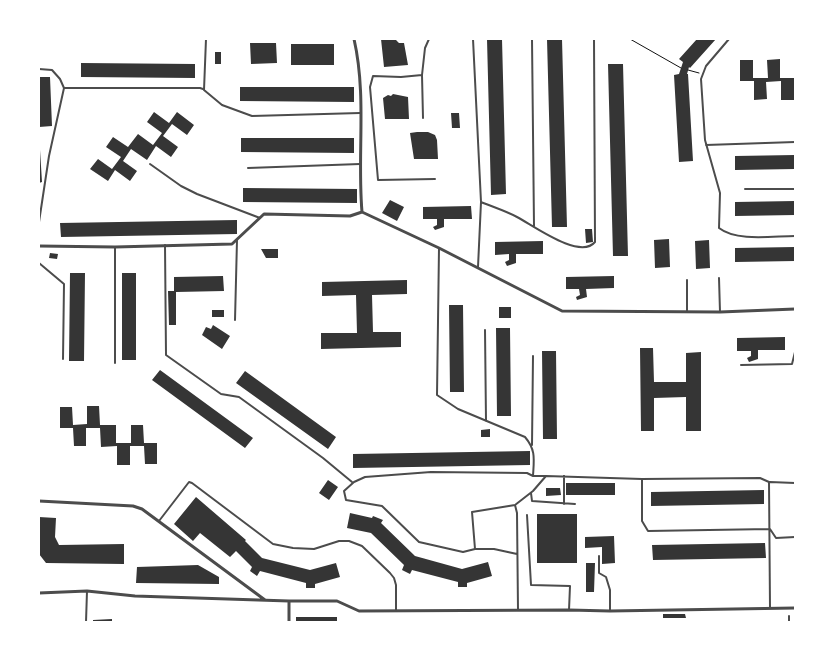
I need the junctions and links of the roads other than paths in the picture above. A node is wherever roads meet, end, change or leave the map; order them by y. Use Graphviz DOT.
graph roads {
  1 [pos="206,39"];
  2 [pos="354,39"];
  3 [pos="429,39"];
  4 [pos="473,39"];
  5 [pos="532,39"];
  6 [pos="594,39"];
  7 [pos="729,39"];
  8 [pos="39,69"];
  9 [pos="422,75"];
  10 [pos="64,88"];
  11 [pos="204,90"];
  12 [pos="360,113"];
  13 [pos="423,118"];
  14 [pos="795,142"];
  15 [pos="706,145"];
  16 [pos="150,164"];
  17 [pos="360,164"];
  18 [pos="248,168"];
  19 [pos="435,179"];
  20 [pos="745,189"];
  21 [pos="795,189"];
  22 [pos="480,202"];
  23 [pos="362,212"];
  24 [pos="260,218"];
  25 [pos="39,222"];
  26 [pos="534,227"];
  27 [pos="795,236"];
  28 [pos="237,240"];
  29 [pos="165,245"];
  30 [pos="39,246"];
  31 [pos="115,246"];
  32 [pos="439,248"];
  33 [pos="39,263"];
  34 [pos="478,268"];
  35 [pos="719,278"];
  36 [pos="687,280"];
  37 [pos="795,309"];
  38 [pos="687,312"];
  39 [pos="720,312"];
  40 [pos="235,320"];
  41 [pos="485,330"];
  42 [pos="795,352"];
  43 [pos="533,356"];
  44 [pos="63,359"];
  45 [pos="794,362"];
  46 [pos="115,363"];
  47 [pos="741,365"];
  48 [pos="486,421"];
  49 [pos="532,445"];
  50 [pos="564,475"];
  51 [pos="533,476"];
  52 [pos="546,476"];
  53 [pos="642,479"];
  54 [pos="769,482"];
  55 [pos="353,483"];
  56 [pos="795,483"];
  57 [pos="531,493"];
  58 [pos="39,501"];
  59 [pos="564,504"];
  60 [pos="575,504"];
  61 [pos="515,505"];
  62 [pos="528,515"];
  63 [pos="158,522"];
  64 [pos="770,529"];
  65 [pos="795,537"];
  66 [pos="475,549"];
  67 [pos="517,554"];
  68 [pos="598,556"];
  69 [pos="87,591"];
  70 [pos="39,592"];
  71 [pos="266,600"];
  72 [pos="289,601"];
  73 [pos="770,608"];
  74 [pos="795,608"];
  75 [pos="396,610"];
  76 [pos="518,610"];
  77 [pos="569,610"];
  78 [pos="610,611"];
  79 [pos="789,616"];
  80 [pos="86,622"];
  81 [pos="289,622"];
  82 [pos="789,622"];
  1 -- 11 [label="lane"];
  2 -- 12 [label="street"];
  3 -- 9 [label="lane"];
  4 -- 22 [label="lane"];
  5 -- 26 [label="lane"];
  6 -- 26 [label="lane"];
  7 -- 15 [label="lane"];
  8 -- 10 [label="lane"];
  9 -- 13 [label="lane"];
  9 -- 19 [label="lane"];
  10 -- 11 [label="lane"];
  10 -- 25 [label="lane"];
  11 -- 12 [label="lane"];
  12 -- 17 [label="street"];
  14 -- 15 [label="lane"];
  15 -- 27 [label="lane"];
  16 -- 24 [label="lane"];
  17 -- 18 [label="lane"];
  17 -- 23 [label="street"];
  20 -- 21 [label="lane"];
  22 -- 26 [label="lane"];
  22 -- 34 [label="lane"];
  23 -- 24 [label="street"];
  23 -- 32 [label="street"];
  24 -- 28 [label="street"];
  28 -- 29 [label="street"];
  28 -- 40 [label="lane"];
  29 -- 31 [label="street"];
  29 -- 55 [label="lane"];
  30 -- 31 [label="street"];
  31 -- 46 [label="lane"];
  32 -- 34 [label="street"];
  32 -- 48 [label="lane"];
  33 -- 44 [label="lane"];
  34 -- 38 [label="street"];
  35 -- 39 [label="lane"];
  36 -- 38 [label="lane"];
  37 -- 39 [label="street"];
  38 -- 39 [label="street"];
  41 -- 48 [label="lane"];
  42 -- 45 [label="lane"];
  43 -- 49 [label="lane"];
  45 -- 47 [label="lane"];
  48 -- 49 [label="lane"];
  49 -- 51 [label="lane"];
  50 -- 52 [label="lane"];
  50 -- 53 [label="lane"];
  50 -- 59 [label="lane"];
  51 -- 52 [label="lane"];
  51 -- 55 [label="lane"];
  52 -- 57 [label="lane"];
  53 -- 54 [label="lane"];
  53 -- 64 [label="lane"];
  54 -- 56 [label="lane"];
  54 -- 64 [label="lane"];
  55 -- 66 [label="lane"];
  57 -- 59 [label="lane"];
  57 -- 61 [label="lane"];
  58 -- 63 [label="street"];
  59 -- 60 [label="lane"];
  61 -- 66 [label="lane"];
  61 -- 67 [label="lane"];
  62 -- 77 [label="lane"];
  63 -- 71 [label="street"];
  63 -- 75 [label="lane"];
  64 -- 65 [label="lane"];
  64 -- 73 [label="lane"];
  66 -- 67 [label="lane"];
  67 -- 76 [label="lane"];
  68 -- 78 [label="lane"];
  69 -- 70 [label="street"];
  69 -- 71 [label="street"];
  69 -- 80 [label="lane"];
  71 -- 72 [label="street"];
  72 -- 75 [label="street"];
  72 -- 81 [label="street"];
  73 -- 74 [label="street"];
  73 -- 78 [label="street"];
  75 -- 76 [label="street"];
  76 -- 77 [label="street"];
  77 -- 78 [label="street"];
  79 -- 82 [label="lane"];
}
